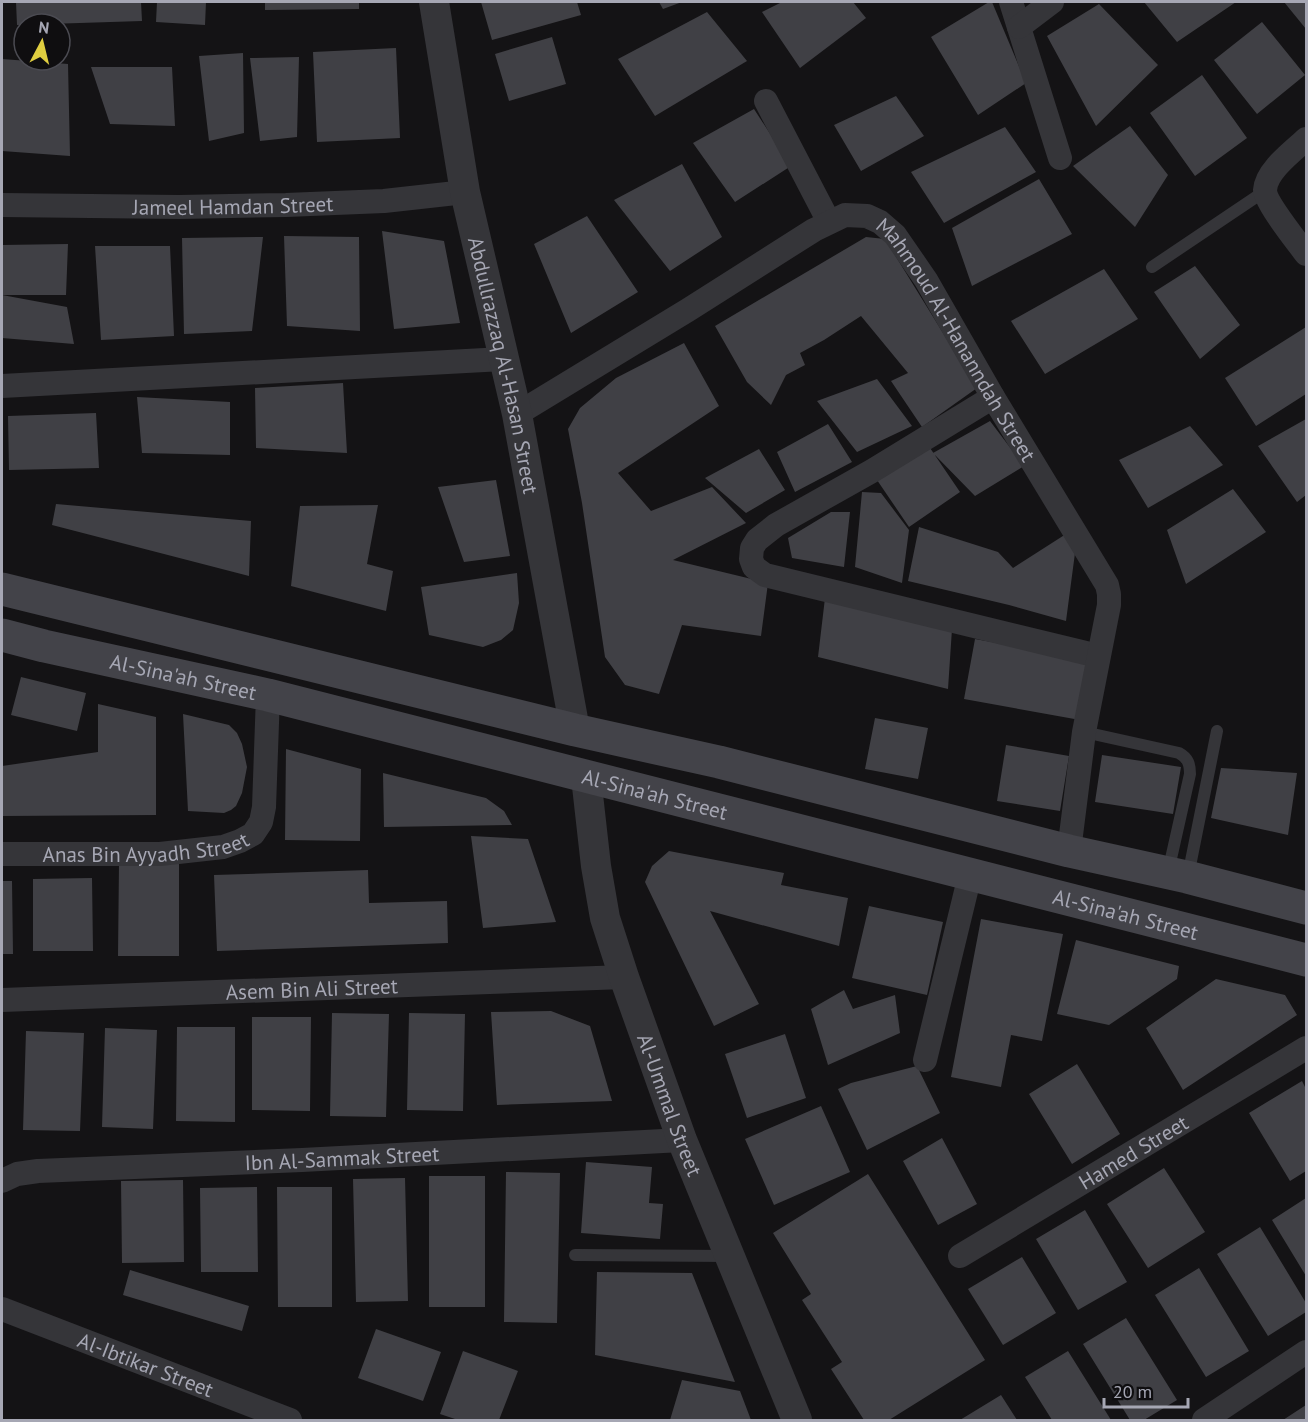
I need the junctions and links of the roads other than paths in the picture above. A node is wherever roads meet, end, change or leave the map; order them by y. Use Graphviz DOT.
graph roads {
  1 [pos="434,2"];
  2 [pos="1011,2"];
  3 [pos="1052,2"];
  4 [pos="1019,27"];
  5 [pos="766,101"];
  6 [pos="1306,140"];
  7 [pos="1060,158"];
  8 [pos="1265,191"];
  9 [pos="465,192"];
  10 [pos="2,205"];
  11 [pos="829,222"];
  12 [pos="1306,254"];
  13 [pos="1152,267"];
  14 [pos="503,359"];
  15 [pos="2,386"];
  16 [pos="993,397"];
  17 [pos="517,414"];
  18 [pos="2,589"];
  19 [pos="2,635"];
  20 [pos="1098,656"];
  21 [pos="268,695"];
  22 [pos="575,730"];
  23 [pos="1217,731"];
  24 [pos="1084,732"];
  25 [pos="586,777"];
  26 [pos="1069,850"];
  27 [pos="2,854"];
  28 [pos="970,875"];
  29 [pos="1178,875"];
  30 [pos="1306,908"];
  31 [pos="1306,960"];
  32 [pos="624,977"];
  33 [pos="2,1000"];
  34 [pos="1306,1048"];
  35 [pos="925,1060"];
  36 [pos="682,1140"];
  37 [pos="2,1181"];
  38 [pos="575,1255"];
  39 [pos="730,1256"];
  40 [pos="960,1256"];
  41 [pos="2,1310"];
  42 [pos="1306,1352"];
  43 [pos="290,1420"];
  44 [pos="797,1420"];
  45 [pos="1204,1420"];
  1 -- 9 [label="street, Abdullrazzaq Al-Hasan Street"];
  2 -- 4 [label="street"];
  3 -- 4 [label="street"];
  4 -- 7 [label="street"];
  5 -- 11 [label="street"];
  6 -- 8 [label="street"];
  8 -- 12 [label="street"];
  8 -- 13 [label="lane"];
  9 -- 10 [label="street, Jameel Hamdan Street"];
  9 -- 14 [label="street, Abdullrazzaq Al-Hasan Street"];
  11 -- 16 [label="street, Mahmoud Al-Hananndah Street"];
  11 -- 17 [label="street, Mahmoud Al-Hananndah Street"];
  14 -- 15 [label="street"];
  14 -- 17 [label="street, Abdullrazzaq Al-Hasan Street"];
  16 -- 20 [label="street, Mahmoud Al-Hananndah Street"];
  16 -- 20 [label="street"];
  17 -- 22 [label="street, Abdullrazzaq Al-Hasan Street"];
  18 -- 22 [label="main road, Al-Sina'ah Street"];
  19 -- 21 [label="main road, Al-Sina'ah Street"];
  20 -- 24 [label="street"];
  21 -- 25 [label="main road, Al-Sina'ah Street"];
  21 -- 27 [label="street, Anas Bin Ayyadh Street"];
  22 -- 26 [label="main road, Al-Sina'ah Street"];
  23 -- 29 [label="lane"];
  24 -- 26 [label="street"];
  24 -- 29 [label="lane"];
  25 -- 28 [label="main road, Al-Sina'ah Street"];
  25 -- 32 [label="street, Al-Ummal Street"];
  26 -- 29 [label="main road, Al-Sina'ah Street"];
  28 -- 31 [label="main road, Al-Sina'ah Street"];
  28 -- 35 [label="street"];
  29 -- 30 [label="main road, Al-Sina'ah Street"];
  32 -- 33 [label="street, Asem Bin Ali Street"];
  32 -- 36 [label="street, Al-Ummal Street"];
  34 -- 40 [label="street, Hamed Street"];
  36 -- 37 [label="street, Ibn Al-Sammak Street"];
  36 -- 39 [label="street, Al-Ummal Street"];
  38 -- 39 [label="lane"];
  39 -- 44 [label="street, Al-Ummal Street"];
  41 -- 43 [label="street, Al-Ibtikar Street"];
  42 -- 45 [label="street"];
}
